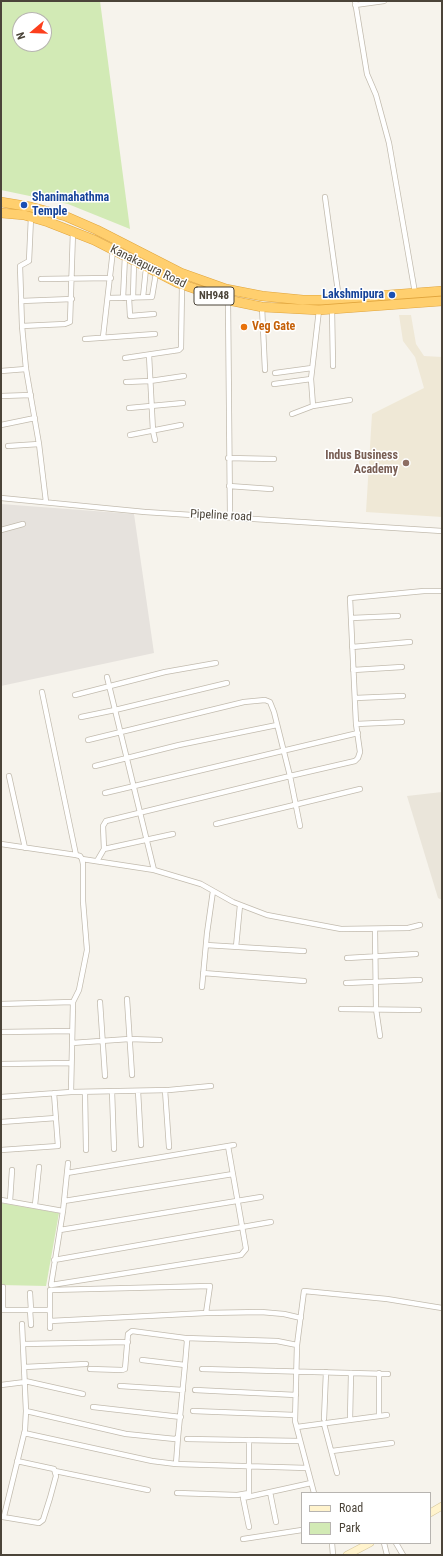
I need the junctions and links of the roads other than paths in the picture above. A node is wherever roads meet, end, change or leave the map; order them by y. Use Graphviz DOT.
graph roads {
  1 [pos="384,1"];
  2 [pos="355,3"];
  3 [pos="325,197"];
  4 [pos="1,202"];
  5 [pos="1,213"];
  6 [pos="31,217"];
  7 [pos="97,230"];
  8 [pos="73,231"];
  9 [pos="94,240"];
  10 [pos="113,250"];
  11 [pos="125,256"];
  12 [pos="134,261"];
  13 [pos="146,268"];
  14 [pos="156,273"];
  15 [pos="72,278"];
  16 [pos="111,278"];
  17 [pos="41,279"];
  18 [pos="182,285"];
  19 [pos="442,291"];
  20 [pos="415,293"];
  21 [pos="143,297"];
  22 [pos="108,298"];
  23 [pos="123,298"];
  24 [pos="131,298"];
  25 [pos="72,299"];
  26 [pos="339,299"];
  27 [pos="228,300"];
  28 [pos="21,301"];
  29 [pos="442,301"];
  30 [pos="262,308"];
  31 [pos="332,309"];
  32 [pos="319,310"];
  33 [pos="154,314"];
  34 [pos="22,326"];
  35 [pos="155,334"];
  36 [pos="102,337"];
  37 [pos="85,339"];
  38 [pos="149,355"];
  39 [pos="125,358"];
  40 [pos="333,366"];
  41 [pos="312,368"];
  42 [pos="26,369"];
  43 [pos="1,370"];
  44 [pos="265,370"];
  45 [pos="275,373"];
  46 [pos="184,376"];
  47 [pos="311,379"];
  48 [pos="150,381"];
  49 [pos="126,382"];
  50 [pos="274,384"];
  51 [pos="31,395"];
  52 [pos="1,396"];
  53 [pos="350,400"];
  54 [pos="183,403"];
  55 [pos="313,406"];
  56 [pos="152,407"];
  57 [pos="129,408"];
  58 [pos="292,414"];
  59 [pos="35,418"];
  60 [pos="1,425"];
  61 [pos="181,425"];
  62 [pos="153,431"];
  63 [pos="130,436"];
  64 [pos="155,440"];
  65 [pos="39,444"];
  66 [pos="8,446"];
  67 [pos="228,458"];
  68 [pos="274,459"];
  69 [pos="229,486"];
  70 [pos="271,489"];
  71 [pos="1,498"];
  72 [pos="46,502"];
  73 [pos="230,516"];
  74 [pos="23,524"];
  75 [pos="1,530"];
  76 [pos="442,531"];
  77 [pos="442,591"];
  78 [pos="398,616"];
  79 [pos="351,618"];
  80 [pos="410,642"];
  81 [pos="352,648"];
  82 [pos="216,663"];
  83 [pos="402,668"];
  84 [pos="354,670"];
  85 [pos="107,677"];
  86 [pos="227,683"];
  87 [pos="109,685"];
  88 [pos="42,692"];
  89 [pos="75,695"];
  90 [pos="403,696"];
  91 [pos="355,698"];
  92 [pos="115,710"];
  93 [pos="81,717"];
  94 [pos="402,722"];
  95 [pos="356,724"];
  96 [pos="277,725"];
  97 [pos="120,732"];
  98 [pos="358,733"];
  99 [pos="88,740"];
  100 [pos="283,750"];
  101 [pos="126,758"];
  102 [pos="96,766"];
  103 [pos="9,776"];
  104 [pos="290,776"];
  105 [pos="133,786"];
  106 [pos="360,789"];
  107 [pos="105,793"];
  108 [pos="296,805"];
  109 [pos="140,813"];
  110 [pos="216,824"];
  111 [pos="300,826"];
  112 [pos="173,834"];
  113 [pos="146,839"];
  114 [pos="1,844"];
  115 [pos="25,848"];
  116 [pos="104,849"];
  117 [pos="76,855"];
  118 [pos="82,859"];
  119 [pos="97,861"];
  120 [pos="154,870"];
  121 [pos="213,891"];
  122 [pos="240,905"];
  123 [pos="420,925"];
  124 [pos="375,929"];
  125 [pos="206,945"];
  126 [pos="236,947"];
  127 [pos="304,951"];
  128 [pos="416,954"];
  129 [pos="376,956"];
  130 [pos="347,958"];
  131 [pos="203,973"];
  132 [pos="304,980"];
  133 [pos="420,980"];
  134 [pos="376,981"];
  135 [pos="346,983"];
  136 [pos="202,987"];
  137 [pos="127,1000"];
  138 [pos="73,1002"];
  139 [pos="100,1002"];
  140 [pos="1,1004"];
  141 [pos="376,1008"];
  142 [pos="341,1009"];
  143 [pos="419,1010"];
  144 [pos="72,1031"];
  145 [pos="1,1032"];
  146 [pos="380,1036"];
  147 [pos="129,1039"];
  148 [pos="160,1040"];
  149 [pos="102,1041"];
  150 [pos="72,1044"];
  151 [pos="71,1063"];
  152 [pos="1,1064"];
  153 [pos="132,1075"];
  154 [pos="105,1076"];
  155 [pos="210,1086"];
  156 [pos="165,1090"];
  157 [pos="112,1091"];
  158 [pos="138,1091"];
  159 [pos="70,1092"];
  160 [pos="85,1092"];
  161 [pos="54,1093"];
  162 [pos="1,1097"];
  163 [pos="56,1118"];
  164 [pos="1,1122"];
  165 [pos="141,1145"];
  166 [pos="169,1147"];
  167 [pos="114,1149"];
  168 [pos="1,1150"];
  169 [pos="86,1150"];
  170 [pos="68,1163"];
  171 [pos="39,1167"];
  172 [pos="12,1170"];
  173 [pos="67,1173"];
  174 [pos="233,1174"];
  175 [pos="261,1197"];
  176 [pos="1,1200"];
  177 [pos="238,1200"];
  178 [pos="10,1201"];
  179 [pos="64,1201"];
  180 [pos="35,1206"];
  181 [pos="63,1211"];
  182 [pos="271,1222"];
  183 [pos="242,1227"];
  184 [pos="60,1230"];
  185 [pos="54,1260"];
  186 [pos="3,1287"];
  187 [pos="30,1293"];
  188 [pos="442,1308"];
  189 [pos="2,1310"];
  190 [pos="31,1310"];
  191 [pos="50,1310"];
  192 [pos="206,1313"];
  193 [pos="301,1318"];
  194 [pos="50,1320"];
  195 [pos="22,1324"];
  196 [pos="31,1325"];
  197 [pos="50,1328"];
  198 [pos="185,1338"];
  199 [pos="128,1342"];
  200 [pos="23,1344"];
  201 [pos="297,1346"];
  202 [pos="142,1360"];
  203 [pos="86,1364"];
  204 [pos="185,1365"];
  205 [pos="24,1367"];
  206 [pos="90,1369"];
  207 [pos="202,1369"];
  208 [pos="296,1371"];
  209 [pos="326,1372"];
  210 [pos="351,1373"];
  211 [pos="379,1373"];
  212 [pos="388,1374"];
  213 [pos="25,1382"];
  214 [pos="1,1386"];
  215 [pos="120,1386"];
  216 [pos="183,1390"];
  217 [pos="196,1390"];
  218 [pos="83,1394"];
  219 [pos="296,1395"];
  220 [pos="93,1407"];
  221 [pos="26,1411"];
  222 [pos="193,1412"];
  223 [pos="296,1415"];
  224 [pos="386,1415"];
  225 [pos="379,1416"];
  226 [pos="180,1417"];
  227 [pos="350,1420"];
  228 [pos="324,1421"];
  229 [pos="297,1427"];
  230 [pos="24,1433"];
  231 [pos="178,1437"];
  232 [pos="187,1439"];
  233 [pos="250,1440"];
  234 [pos="300,1441"];
  235 [pos="392,1443"];
  236 [pos="332,1451"];
  237 [pos="17,1461"];
  238 [pos="176,1464"];
  239 [pos="249,1467"];
  240 [pos="308,1468"];
  241 [pos="55,1471"];
  242 [pos="337,1473"];
  243 [pos="311,1483"];
  244 [pos="148,1490"];
  245 [pos="270,1492"];
  246 [pos="314,1492"];
  247 [pos="177,1493"];
  248 [pos="442,1506"];
  249 [pos="431,1512"];
  250 [pos="2,1517"];
  251 [pos="276,1522"];
  252 [pos="249,1527"];
  253 [pos="301,1530"];
  254 [pos="243,1539"];
  255 [pos="332,1544"];
  256 [pos="368,1544"];
  257 [pos="384,1544"];
  258 [pos="397,1544"];
  259 [pos="333,1555"];
  260 [pos="347,1555"];
  261 [pos="387,1555"];
  262 [pos="403,1555"];
  1 -- 2 [label="street"];
  2 -- 20 [label="street"];
  3 -- 26 [label="street"];
  4 -- 7 [label="highway, Kanakapura Road / NH948"];
  5 -- 6 [label="highway, Kanakapura Road / NH948"];
  6 -- 8 [label="highway, Kanakapura Road / NH948"];
  6 -- 28 [label="street"];
  7 -- 9 [label="highway"];
  7 -- 26 [label="highway, Kanakapura Road / NH948"];
  8 -- 9 [label="highway, Kanakapura Road / NH948"];
  8 -- 15 [label="street"];
  9 -- 10 [label="highway, Kanakapura Road / NH948"];
  10 -- 11 [label="highway, Kanakapura Road / NH948"];
  10 -- 16 [label="street"];
  11 -- 12 [label="highway, Kanakapura Road / NH948"];
  11 -- 23 [label="street"];
  12 -- 13 [label="highway, Kanakapura Road / NH948"];
  12 -- 24 [label="street"];
  13 -- 14 [label="highway, Kanakapura Road / NH948"];
  13 -- 21 [label="street"];
  14 -- 18 [label="highway, Kanakapura Road / NH948"];
  14 -- 21 [label="street"];
  15 -- 16 [label="street"];
  15 -- 17 [label="street"];
  15 -- 25 [label="street"];
  16 -- 22 [label="street"];
  18 -- 27 [label="highway, Kanakapura Road / NH948"];
  18 -- 38 [label="street"];
  19 -- 20 [label="highway, Kanakapura Road / NH948"];
  20 -- 26 [label="highway, Kanakapura Road / NH948"];
  21 -- 24 [label="street"];
  22 -- 23 [label="street"];
  22 -- 36 [label="street"];
  23 -- 24 [label="street"];
  24 -- 33 [label="street"];
  25 -- 28 [label="street"];
  25 -- 34 [label="street"];
  27 -- 30 [label="highway, Kanakapura Road / NH948"];
  27 -- 67 [label="street"];
  28 -- 34 [label="street"];
  29 -- 31 [label="highway, Kanakapura Road / NH948"];
  30 -- 32 [label="highway, Kanakapura Road / NH948"];
  30 -- 44 [label="street"];
  31 -- 32 [label="highway, Kanakapura Road / NH948"];
  31 -- 40 [label="street"];
  32 -- 41 [label="street"];
  34 -- 42 [label="street"];
  35 -- 36 [label="street"];
  36 -- 37 [label="street"];
  38 -- 39 [label="street"];
  38 -- 48 [label="street"];
  41 -- 45 [label="street"];
  41 -- 47 [label="street"];
  42 -- 43 [label="street"];
  42 -- 51 [label="street"];
  46 -- 48 [label="street"];
  47 -- 50 [label="street"];
  47 -- 55 [label="street"];
  48 -- 49 [label="street"];
  48 -- 56 [label="street"];
  51 -- 52 [label="street"];
  51 -- 59 [label="street"];
  53 -- 55 [label="street"];
  54 -- 56 [label="street"];
  55 -- 58 [label="street"];
  56 -- 57 [label="street"];
  56 -- 62 [label="street"];
  59 -- 60 [label="street"];
  59 -- 65 [label="street"];
  61 -- 62 [label="street"];
  62 -- 63 [label="street"];
  62 -- 64 [label="street"];
  65 -- 66 [label="street"];
  65 -- 72 [label="street"];
  67 -- 68 [label="street"];
  67 -- 69 [label="street"];
  69 -- 70 [label="street"];
  69 -- 73 [label="street"];
  71 -- 72 [label="street, Pipeline road"];
  72 -- 73 [label="street, Pipeline road"];
  73 -- 76 [label="street, Pipeline road"];
  74 -- 75 [label="street"];
  77 -- 79 [label="street"];
  78 -- 79 [label="street"];
  79 -- 81 [label="street"];
  80 -- 81 [label="street"];
  81 -- 84 [label="street"];
  82 -- 87 [label="street"];
  83 -- 84 [label="street"];
  84 -- 91 [label="street"];
  85 -- 87 [label="street"];
  86 -- 92 [label="street"];
  87 -- 89 [label="street"];
  87 -- 92 [label="street"];
  88 -- 117 [label="street"];
  90 -- 91 [label="street"];
  91 -- 95 [label="street"];
  92 -- 93 [label="street"];
  92 -- 97 [label="street"];
  94 -- 95 [label="street"];
  95 -- 98 [label="street"];
  96 -- 97 [label="street"];
  96 -- 100 [label="street"];
  96 -- 101 [label="street"];
  97 -- 99 [label="street"];
  97 -- 101 [label="street"];
  98 -- 100 [label="street"];
  98 -- 104 [label="street"];
  100 -- 104 [label="street"];
  100 -- 105 [label="street"];
  101 -- 102 [label="street"];
  101 -- 105 [label="street"];
  103 -- 115 [label="street"];
  104 -- 108 [label="street"];
  104 -- 109 [label="street"];
  105 -- 107 [label="street"];
  105 -- 109 [label="street"];
  106 -- 108 [label="street"];
  108 -- 110 [label="street"];
  108 -- 111 [label="street"];
  109 -- 113 [label="street"];
  109 -- 116 [label="street"];
  112 -- 113 [label="street"];
  113 -- 116 [label="street"];
  113 -- 120 [label="street"];
  114 -- 115 [label="street"];
  115 -- 117 [label="street"];
  116 -- 119 [label="street"];
  117 -- 118 [label="street"];
  118 -- 119 [label="street"];
  118 -- 138 [label="street"];
  119 -- 120 [label="street"];
  120 -- 121 [label="street"];
  121 -- 122 [label="street"];
  121 -- 125 [label="street"];
  122 -- 124 [label="street"];
  122 -- 126 [label="street"];
  123 -- 124 [label="street"];
  124 -- 129 [label="street"];
  125 -- 126 [label="street"];
  125 -- 131 [label="street"];
  126 -- 127 [label="street"];
  128 -- 129 [label="street"];
  129 -- 130 [label="street"];
  129 -- 134 [label="street"];
  131 -- 132 [label="street"];
  131 -- 136 [label="street"];
  133 -- 134 [label="street"];
  134 -- 135 [label="street"];
  134 -- 141 [label="street"];
  137 -- 147 [label="street"];
  138 -- 140 [label="street"];
  138 -- 144 [label="street"];
  139 -- 149 [label="street"];
  141 -- 142 [label="street"];
  141 -- 143 [label="street"];
  141 -- 146 [label="street"];
  144 -- 145 [label="street"];
  144 -- 150 [label="street"];
  147 -- 148 [label="street"];
  147 -- 149 [label="street"];
  147 -- 153 [label="street"];
  149 -- 150 [label="street"];
  149 -- 154 [label="street"];
  150 -- 151 [label="street"];
  151 -- 152 [label="street"];
  151 -- 159 [label="street"];
  155 -- 156 [label="street"];
  156 -- 158 [label="street"];
  156 -- 166 [label="street"];
  157 -- 158 [label="street"];
  157 -- 160 [label="street"];
  157 -- 167 [label="street"];
  158 -- 165 [label="street"];
  159 -- 160 [label="street"];
  159 -- 161 [label="street"];
  160 -- 169 [label="street"];
  161 -- 162 [label="street"];
  161 -- 163 [label="street"];
  163 -- 164 [label="street"];
  163 -- 168 [label="street"];
  170 -- 173 [label="street"];
  171 -- 180 [label="street"];
  172 -- 178 [label="street"];
  173 -- 174 [label="street"];
  173 -- 179 [label="street"];
  174 -- 177 [label="street"];
  174 -- 179 [label="street"];
  175 -- 177 [label="street"];
  176 -- 178 [label="street"];
  177 -- 183 [label="street"];
  177 -- 184 [label="street"];
  178 -- 180 [label="street"];
  179 -- 181 [label="street"];
  180 -- 181 [label="street"];
  181 -- 184 [label="street"];
  182 -- 183 [label="street"];
  183 -- 185 [label="street"];
  183 -- 185 [label="street"];
  184 -- 185 [label="street"];
  186 -- 189 [label="street"];
  187 -- 190 [label="street"];
  188 -- 193 [label="street"];
  189 -- 190 [label="street"];
  190 -- 191 [label="street"];
  190 -- 196 [label="street"];
  191 -- 192 [label="street"];
  191 -- 194 [label="street"];
  192 -- 193 [label="street"];
  192 -- 194 [label="street"];
  193 -- 201 [label="street"];
  194 -- 197 [label="street"];
  195 -- 200 [label="street"];
  198 -- 199 [label="street"];
  198 -- 201 [label="street"];
  198 -- 204 [label="street"];
  199 -- 200 [label="street"];
  199 -- 206 [label="street"];
  200 -- 205 [label="street"];
  201 -- 208 [label="street"];
  202 -- 204 [label="street"];
  203 -- 205 [label="street"];
  204 -- 216 [label="street"];
  205 -- 213 [label="street"];
  207 -- 208 [label="street"];
  208 -- 209 [label="street"];
  208 -- 219 [label="street"];
  209 -- 210 [label="street"];
  209 -- 228 [label="street"];
  210 -- 211 [label="street"];
  210 -- 227 [label="street"];
  211 -- 212 [label="street"];
  211 -- 225 [label="street"];
  213 -- 214 [label="street"];
  213 -- 218 [label="street"];
  213 -- 221 [label="street"];
  215 -- 216 [label="street"];
  216 -- 226 [label="street"];
  217 -- 219 [label="street"];
  219 -- 223 [label="street"];
  220 -- 226 [label="street"];
  221 -- 230 [label="street"];
  221 -- 231 [label="street"];
  222 -- 223 [label="street"];
  223 -- 229 [label="street"];
  224 -- 225 [label="street"];
  225 -- 227 [label="street"];
  226 -- 231 [label="street"];
  227 -- 228 [label="street"];
  228 -- 229 [label="street"];
  228 -- 236 [label="street"];
  229 -- 234 [label="street"];
  230 -- 237 [label="street"];
  230 -- 238 [label="street"];
  231 -- 238 [label="street"];
  232 -- 233 [label="street"];
  233 -- 234 [label="street"];
  233 -- 239 [label="street"];
  234 -- 240 [label="street"];
  235 -- 236 [label="street"];
  236 -- 242 [label="street"];
  237 -- 241 [label="street"];
  237 -- 250 [label="street"];
  238 -- 239 [label="street"];
  239 -- 240 [label="street"];
  239 -- 247 [label="street"];
  240 -- 243 [label="street"];
  241 -- 244 [label="street"];
  241 -- 250 [label="street"];
  243 -- 245 [label="street"];
  243 -- 246 [label="street"];
  245 -- 251 [label="street"];
  245 -- 252 [label="street"];
  248 -- 249 [label="street"];
  253 -- 254 [label="street"];
  255 -- 259 [label="street"];
  256 -- 260 [label="street"];
  257 -- 261 [label="street"];
  258 -- 262 [label="street"];
}
